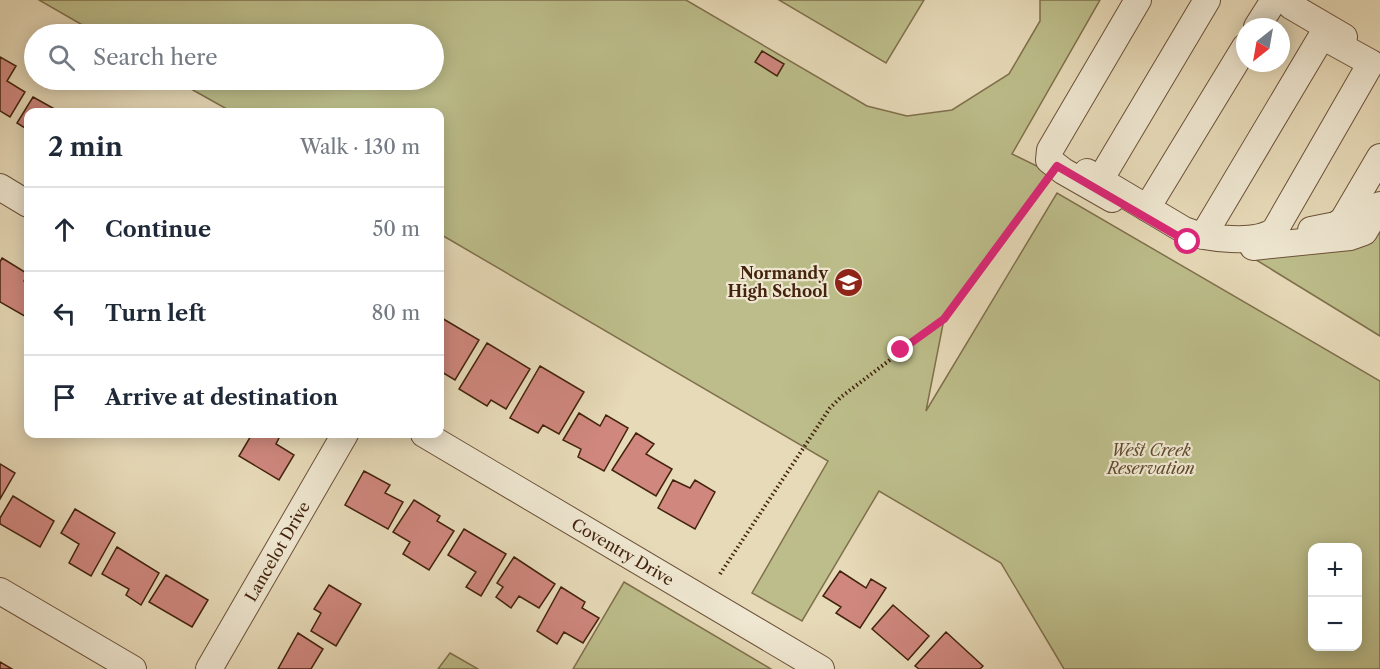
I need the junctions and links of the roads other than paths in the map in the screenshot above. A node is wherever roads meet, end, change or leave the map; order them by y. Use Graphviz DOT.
graph roads {
  1 [pos="1138,0"];
  2 [pos="1207,0"];
  3 [pos="1274,0"];
  4 [pos="1287,0"];
  5 [pos="1263,18"];
  6 [pos="1236,62"];
  7 [pos="1377,64"];
  8 [pos="1380,157"];
  9 [pos="1053,158"];
  10 [pos="1100,180"];
  11 [pos="0,187"];
  12 [pos="24,202"];
  13 [pos="1380,205"];
  14 [pos="1147,208"];
  15 [pos="1268,236"];
  16 [pos="1203,237"];
  17 [pos="343,438"];
  18 [pos="431,438"];
  19 [pos="0,591"];
  20 [pos="133,669"];
  21 [pos="209,669"];
  22 [pos="821,669"];
  1 -- 9 [label="street"];
  2 -- 10 [label="street"];
  3 -- 5 [label="street"];
  4 -- 7 [label="street"];
  6 -- 14 [label="street"];
  7 -- 15 [label="street"];
  7 -- 16 [label="street"];
  8 -- 15 [label="street"];
  9 -- 10 [label="street"];
  9 -- 13 [label="street"];
  10 -- 14 [label="street"];
  11 -- 12 [label="street"];
  14 -- 16 [label="street"];
  15 -- 16 [label="street"];
  17 -- 21 [label="street, Lancelot Drive"];
  18 -- 22 [label="street, Coventry Drive"];
  19 -- 20 [label="street"];
}
